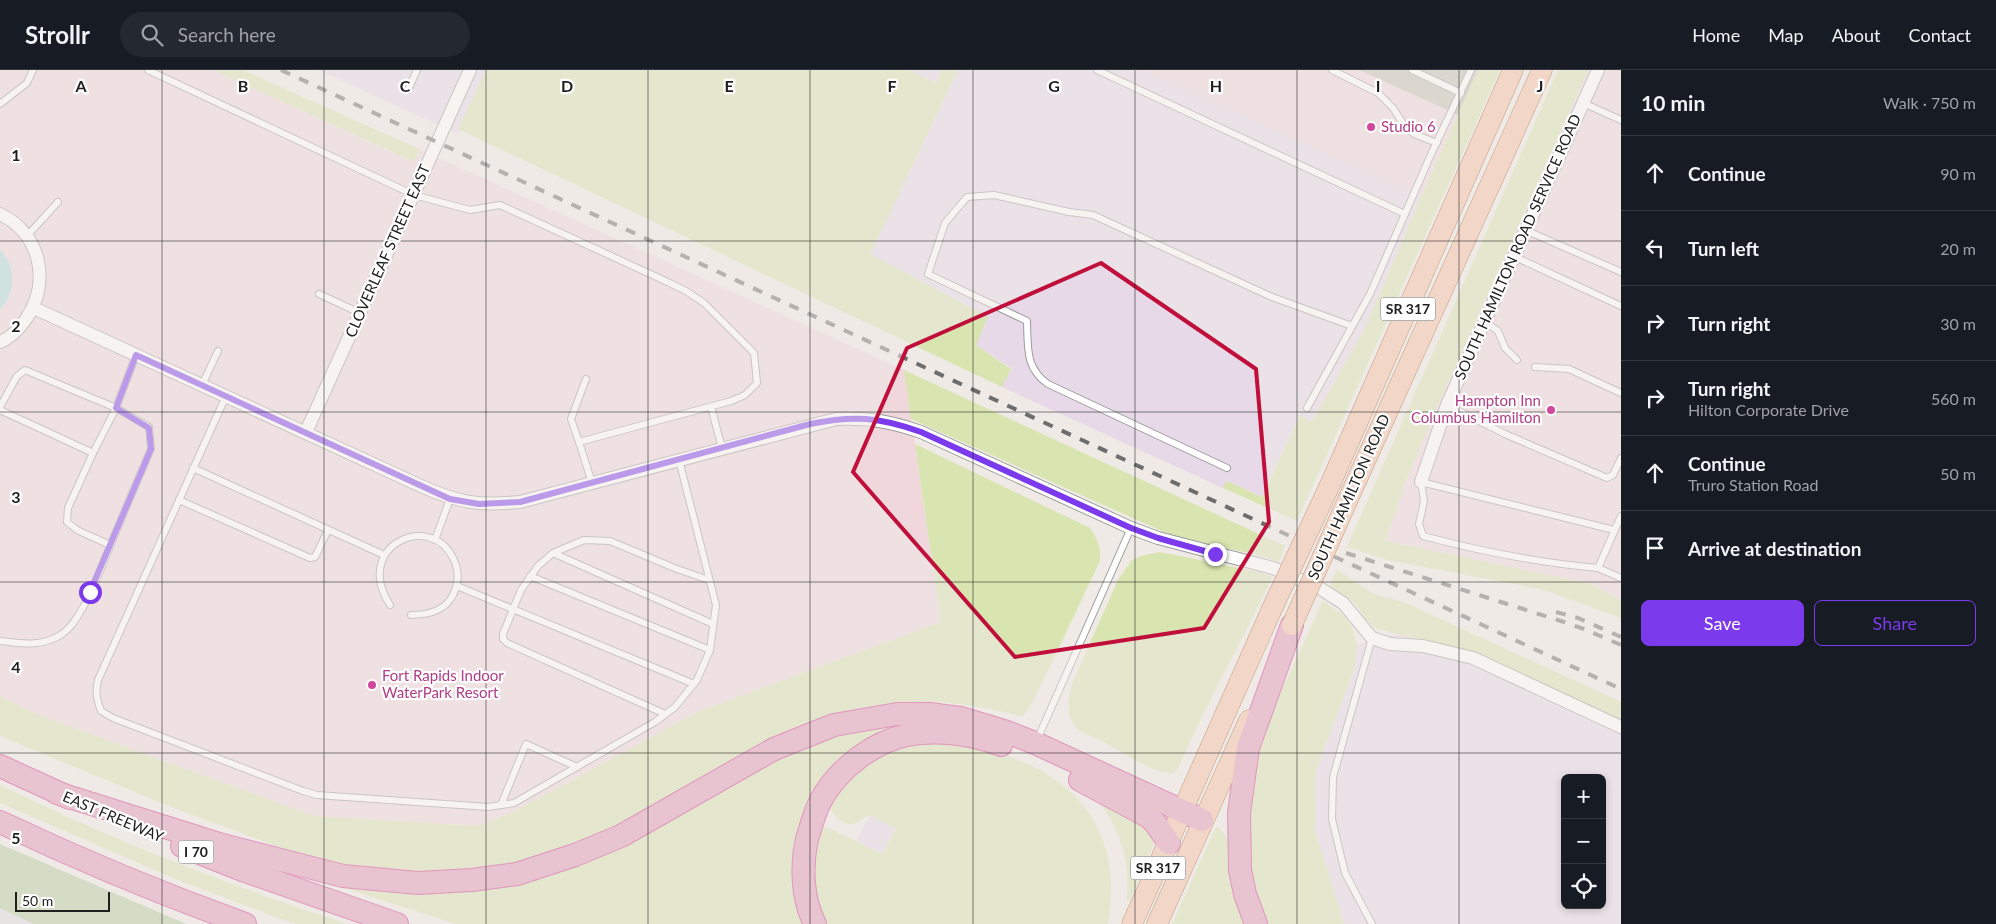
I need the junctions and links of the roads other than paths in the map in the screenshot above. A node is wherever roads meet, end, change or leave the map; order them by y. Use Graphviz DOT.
graph roads {
  1 [pos="33,70"];
  2 [pos="148,70"];
  3 [pos="417,70"];
  4 [pos="470,70"];
  5 [pos="1097,70"];
  6 [pos="1332,70"];
  7 [pos="1412,70"];
  8 [pos="1472,70"];
  9 [pos="1513,70"];
  10 [pos="1542,70"];
  11 [pos="1598,70"];
  12 [pos="1423,72"];
  13 [pos="408,90"];
  14 [pos="1461,94"];
  15 [pos="1583,103"];
  16 [pos="0,104"];
  17 [pos="1621,120"];
  18 [pos="1437,143"];
  19 [pos="414,195"];
  20 [pos="58,202"];
  21 [pos="0,214"];
  22 [pos="1405,214"];
  23 [pos="1525,230"];
  24 [pos="27,236"];
  25 [pos="1513,256"];
  26 [pos="1621,272"];
  27 [pos="319,294"];
  28 [pos="1621,306"];
  29 [pos="34,308"];
  30 [pos="360,313"];
  31 [pos="1484,321"];
  32 [pos="1352,326"];
  33 [pos="0,342"];
  34 [pos="218,351"];
  35 [pos="136,355"];
  36 [pos="1517,360"];
  37 [pos="1535,367"];
  38 [pos="586,379"];
  39 [pos="202,385"];
  40 [pos="1621,394"];
  41 [pos="226,396"];
  42 [pos="1446,405"];
  43 [pos="711,406"];
  44 [pos="116,408"];
  45 [pos="1307,408"];
  46 [pos="0,409"];
  47 [pos="306,432"];
  48 [pos="579,442"];
  49 [pos="722,448"];
  50 [pos="93,453"];
  51 [pos="1621,458"];
  52 [pos="679,460"];
  53 [pos="193,468"];
  54 [pos="1227,468"];
  55 [pos="1421,482"];
  56 [pos="592,483"];
  57 [pos="450,499"];
  58 [pos="179,500"];
  59 [pos="1621,516"];
  60 [pos="1131,528"];
  61 [pos="328,530"];
  62 [pos="1614,530"];
  63 [pos="434,540"];
  64 [pos="110,545"];
  65 [pos="553,553"];
  66 [pos="384,555"];
  67 [pos="1598,568"];
  68 [pos="530,576"];
  69 [pos="1621,578"];
  70 [pos="709,580"];
  71 [pos="457,586"];
  72 [pos="390,605"];
  73 [pos="513,609"];
  74 [pos="411,615"];
  75 [pos="713,624"];
  76 [pos="1292,625"];
  77 [pos="1372,638"];
  78 [pos="0,641"];
  79 [pos="710,650"];
  80 [pos="694,684"];
  81 [pos="665,714"];
  82 [pos="1621,727"];
  83 [pos="1035,743"];
  84 [pos="0,766"];
  85 [pos="577,767"];
  86 [pos="56,793"];
  87 [pos="501,805"];
  88 [pos="1193,816"];
  89 [pos="0,822"];
  90 [pos="1169,843"];
  91 [pos="245,924"];
  92 [pos="397,924"];
  93 [pos="816,924"];
  94 [pos="1132,924"];
  95 [pos="1157,924"];
  96 [pos="1256,924"];
  97 [pos="1372,924"];
  1 -- 16 [label="lane"];
  2 -- 19 [label="lane"];
  3 -- 13 [label="lane"];
  4 -- 19 [label="street, CLOVERLEAF STREET EAST"];
  5 -- 22 [label="lane"];
  6 -- 18 [label="lane"];
  7 -- 12 [label="lane"];
  8 -- 14 [label="lane"];
  9 -- 88 [label="main road, SOUTH HAMILTON ROAD / SR 317, bridge"];
  10 -- 76 [label="main road, SOUTH HAMILTON ROAD / SR 317, bridge"];
  11 -- 15 [label="street, SOUTH HAMILTON ROAD SERVICE ROAD"];
  12 -- 14 [label="lane"];
  14 -- 18 [label="lane"];
  15 -- 17 [label="lane"];
  15 -- 23 [label="street, SOUTH HAMILTON ROAD SERVICE ROAD"];
  18 -- 22 [label="lane"];
  19 -- 30 [label="street, CLOVERLEAF STREET EAST"];
  19 -- 43 [label="lane"];
  20 -- 24 [label="lane"];
  21 -- 24 [label="street"];
  22 -- 32 [label="lane"];
  23 -- 25 [label="street, SOUTH HAMILTON ROAD SERVICE ROAD"];
  23 -- 26 [label="lane"];
  24 -- 29 [label="street"];
  25 -- 28 [label="lane"];
  25 -- 31 [label="street, SOUTH HAMILTON ROAD SERVICE ROAD"];
  27 -- 30 [label="lane"];
  29 -- 33 [label="street"];
  29 -- 35 [label="street"];
  30 -- 47 [label="street, CLOVERLEAF STREET EAST"];
  31 -- 36 [label="lane"];
  31 -- 42 [label="street, SOUTH HAMILTON ROAD SERVICE ROAD"];
  32 -- 45 [label="lane"];
  32 -- 54 [label="lane"];
  34 -- 39 [label="lane"];
  35 -- 39 [label="street"];
  35 -- 44 [label="lane"];
  37 -- 40 [label="lane"];
  38 -- 48 [label="lane"];
  39 -- 41 [label="street"];
  41 -- 47 [label="street"];
  41 -- 53 [label="lane"];
  42 -- 51 [label="lane"];
  42 -- 55 [label="street, SOUTH HAMILTON ROAD SERVICE ROAD"];
  43 -- 48 [label="lane"];
  43 -- 49 [label="lane"];
  44 -- 46 [label="lane"];
  44 -- 50 [label="lane"];
  44 -- 64 [label="lane"];
  46 -- 50 [label="lane"];
  47 -- 57 [label="street"];
  48 -- 56 [label="lane"];
  49 -- 52 [label="street"];
  49 -- 60 [label="street"];
  50 -- 64 [label="lane"];
  52 -- 56 [label="street"];
  52 -- 70 [label="lane"];
  53 -- 58 [label="lane"];
  53 -- 61 [label="lane"];
  55 -- 62 [label="lane"];
  55 -- 67 [label="lane"];
  56 -- 57 [label="street"];
  57 -- 63 [label="lane"];
  58 -- 61 [label="lane"];
  58 -- 87 [label="lane"];
  59 -- 62 [label="lane"];
  60 -- 77 [label="street"];
  60 -- 83 [label="lane"];
  61 -- 66 [label="lane"];
  62 -- 67 [label="lane"];
  63 -- 66 [label="lane"];
  63 -- 71 [label="lane"];
  64 -- 78 [label="lane"];
  65 -- 68 [label="lane"];
  65 -- 70 [label="lane"];
  65 -- 75 [label="lane"];
  66 -- 72 [label="lane"];
  67 -- 69 [label="lane"];
  68 -- 73 [label="lane"];
  68 -- 79 [label="lane"];
  70 -- 75 [label="lane"];
  71 -- 73 [label="lane"];
  71 -- 74 [label="lane"];
  73 -- 80 [label="lane"];
  73 -- 81 [label="lane"];
  75 -- 79 [label="lane"];
  76 -- 88 [label="main road, SOUTH HAMILTON ROAD / SR 317"];
  76 -- 96 [label="highway"];
  77 -- 82 [label="street"];
  77 -- 97 [label="lane"];
  79 -- 80 [label="lane"];
  80 -- 81 [label="lane"];
  81 -- 85 [label="lane"];
  83 -- 86 [label="highway"];
  83 -- 88 [label="highway"];
  84 -- 86 [label="highway, EAST FREEWAY / I 70"];
  85 -- 87 [label="lane"];
  85 -- 87 [label="lane"];
  86 -- 92 [label="highway, EAST FREEWAY / I 70"];
  88 -- 90 [label="main road, SOUTH HAMILTON ROAD / SR 317"];
  88 -- 95 [label="main road, SOUTH HAMILTON ROAD / SR 317"];
  89 -- 91 [label="highway"];
  90 -- 93 [label="highway"];
  90 -- 94 [label="main road, SOUTH HAMILTON ROAD / SR 317"];
}
